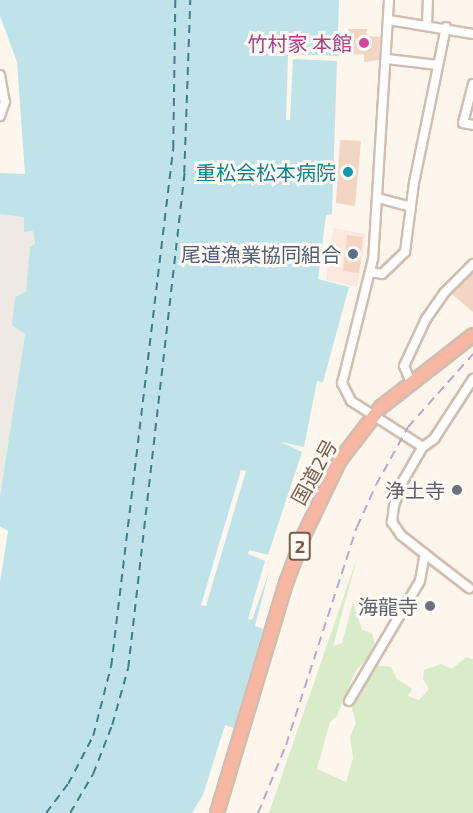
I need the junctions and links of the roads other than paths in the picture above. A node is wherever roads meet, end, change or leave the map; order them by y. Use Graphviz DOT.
graph roads {
  1 [pos="389,0"];
  2 [pos="428,0"];
  3 [pos="389,20"];
  4 [pos="428,25"];
  5 [pos="446,27"];
  6 [pos="473,34"];
  7 [pos="387,59"];
  8 [pos="438,65"];
  9 [pos="0,75"];
  10 [pos="473,84"];
  11 [pos="0,116"];
  12 [pos="473,125"];
  13 [pos="378,198"];
  14 [pos="411,207"];
  15 [pos="473,264"];
  16 [pos="370,272"];
  17 [pos="473,335"];
  18 [pos="473,379"];
  19 [pos="411,383"];
  20 [pos="371,416"];
  21 [pos="423,447"];
  22 [pos="425,554"];
  23 [pos="469,588"];
  24 [pos="349,701"];
  25 [pos="217,813"];
  1 -- 3 [label="street"];
  2 -- 4 [label="street"];
  3 -- 4 [label="street"];
  3 -- 7 [label="street"];
  4 -- 5 [label="street"];
  5 -- 6 [label="street"];
  5 -- 8 [label="street"];
  7 -- 8 [label="street"];
  7 -- 13 [label="street"];
  8 -- 14 [label="street"];
  9 -- 11 [label="street"];
  10 -- 12 [label="street"];
  13 -- 14 [label="street"];
  13 -- 16 [label="street"];
  14 -- 16 [label="street"];
  15 -- 19 [label="street"];
  16 -- 20 [label="street"];
  17 -- 19 [label="highway, 国道2号 / 2"];
  18 -- 21 [label="street"];
  19 -- 20 [label="highway, 国道2号 / 2"];
  20 -- 21 [label="street"];
  20 -- 25 [label="highway, 国道2号 / 2"];
  21 -- 22 [label="street"];
  22 -- 23 [label="street"];
  22 -- 24 [label="street"];
}
